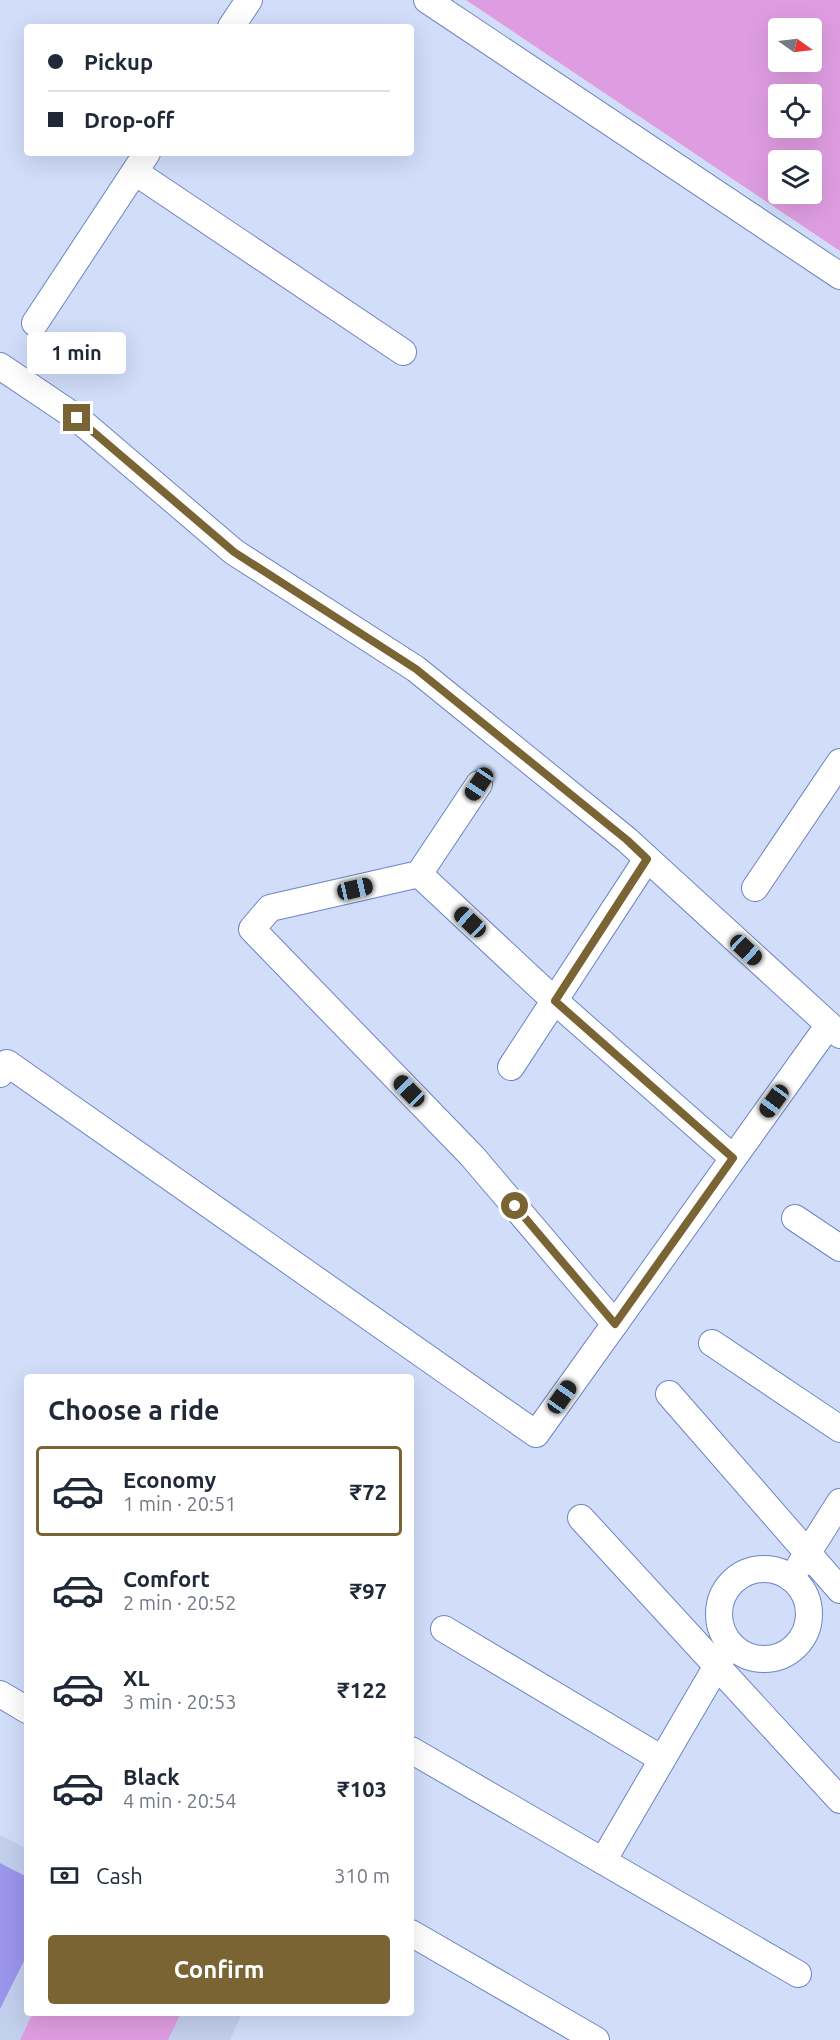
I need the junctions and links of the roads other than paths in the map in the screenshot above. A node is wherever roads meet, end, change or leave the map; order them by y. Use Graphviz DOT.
graph roads {
  1 [pos="249,0"];
  2 [pos="427,0"];
  3 [pos="233,24"];
  4 [pos="141,163"];
  5 [pos="840,276"];
  6 [pos="35,323"];
  7 [pos="403,352"];
  8 [pos="0,366"];
  9 [pos="840,762"];
  10 [pos="479,784"];
  11 [pos="647,859"];
  12 [pos="419,874"];
  13 [pos="755,888"];
  14 [pos="555,1001"];
  15 [pos="834,1030"];
  16 [pos="511,1067"];
  17 [pos="0,1074"];
  18 [pos="733,1158"];
  19 [pos="795,1218"];
  20 [pos="840,1248"];
  21 [pos="615,1324"];
  22 [pos="712,1343"];
  23 [pos="669,1394"];
  24 [pos="840,1429"];
  25 [pos="840,1502"];
  26 [pos="581,1518"];
  27 [pos="807,1552"];
  28 [pos="792,1578"];
  29 [pos="840,1590"];
  30 [pos="444,1629"];
  31 [pos="730,1644"];
  32 [pos="717,1666"];
  33 [pos="0,1694"];
  34 [pos="24,1708"];
  35 [pos="414,1752"];
  36 [pos="663,1759"];
  37 [pos="840,1800"];
  38 [pos="603,1861"];
  39 [pos="414,1935"];
  40 [pos="798,1974"];
  41 [pos="596,2040"];
  1 -- 3 [label="street"];
  2 -- 5 [label="street"];
  4 -- 6 [label="street"];
  4 -- 7 [label="street"];
  8 -- 11 [label="street"];
  9 -- 13 [label="street"];
  10 -- 12 [label="street"];
  11 -- 14 [label="street"];
  11 -- 15 [label="street"];
  12 -- 14 [label="street"];
  12 -- 21 [label="street"];
  14 -- 16 [label="street"];
  14 -- 18 [label="street"];
  15 -- 18 [label="street"];
  17 -- 21 [label="street"];
  18 -- 21 [label="street"];
  19 -- 20 [label="street"];
  22 -- 24 [label="street"];
  23 -- 27 [label="street"];
  25 -- 27 [label="street"];
  26 -- 32 [label="street"];
  27 -- 28 [label="street"];
  27 -- 29 [label="street"];
  28 -- 31 [label="street"];
  28 -- 31 [label="street"];
  30 -- 36 [label="street"];
  31 -- 32 [label="street"];
  32 -- 36 [label="street"];
  32 -- 37 [label="street"];
  33 -- 34 [label="street"];
  35 -- 38 [label="street"];
  36 -- 38 [label="street"];
  38 -- 40 [label="street"];
  39 -- 41 [label="street"];
}
